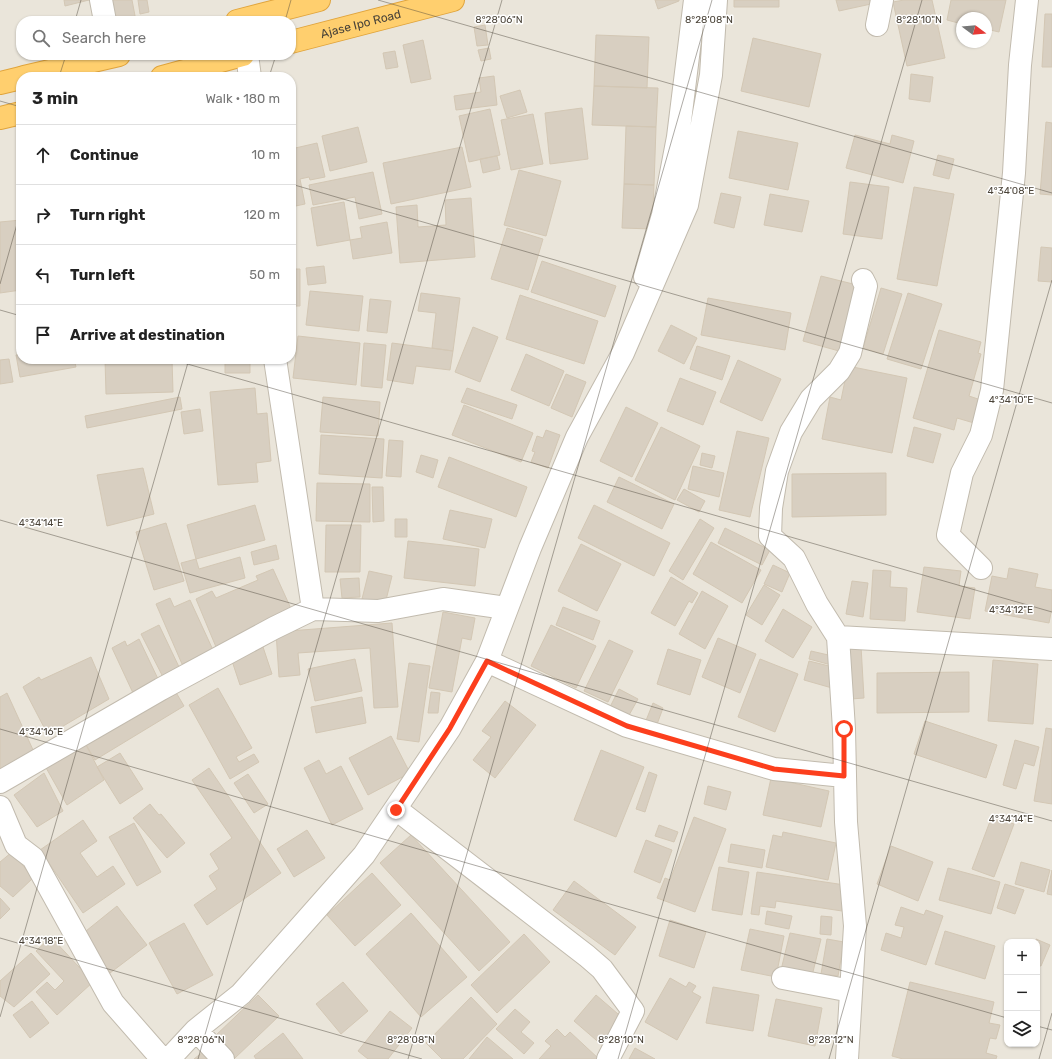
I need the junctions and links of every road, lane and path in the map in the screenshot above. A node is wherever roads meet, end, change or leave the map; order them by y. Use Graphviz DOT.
graph roads {
  1 [pos="101,0"];
  2 [pos="319,0"];
  3 [pos="453,0"];
  4 [pos="695,0"];
  5 [pos="716,0"];
  6 [pos="882,0"];
  7 [pos="1027,0"];
  8 [pos="104,16"];
  9 [pos="257,16"];
  10 [pos="877,25"];
  11 [pos="296,41"];
  12 [pos="98,60"];
  13 [pos="225,60"];
  14 [pos="248,60"];
  15 [pos="46,72"];
  16 [pos="180,72"];
  17 [pos="250,72"];
  18 [pos="16,79"];
  19 [pos="0,82"];
  20 [pos="16,114"];
  21 [pos="0,118"];
  22 [pos="863,280"];
  23 [pos="623,353"];
  24 [pos="277,364"];
  25 [pos="981,568"];
  26 [pos="506,608"];
  27 [pos="313,609"];
  28 [pos="838,637"];
  29 [pos="1052,649"];
  30 [pos="487,661"];
  31 [pos="844,776"];
  32 [pos="0,782"];
  33 [pos="0,807"];
  34 [pos="396,810"];
  35 [pos="783,978"];
  36 [pos="851,990"];
  37 [pos="196,1030"];
  38 [pos="162,1059"];
  39 [pos="169,1059"];
  40 [pos="223,1059"];
  41 [pos="608,1059"];
  42 [pos="847,1059"];
  1 -- 8 [label="street"];
  2 -- 9 [label="highway"];
  3 -- 11 [label="highway, Ajase Ipo Road"];
  4 -- 23 [label="street"];
  5 -- 23 [label="street"];
  6 -- 10 [label="street"];
  7 -- 25 [label="street"];
  12 -- 15 [label="highway"];
  13 -- 16 [label="highway"];
  14 -- 17 [label="street"];
  18 -- 19 [label="highway"];
  20 -- 21 [label="highway"];
  22 -- 28 [label="street"];
  23 -- 26 [label="street"];
  24 -- 27 [label="street"];
  26 -- 27 [label="street"];
  26 -- 30 [label="street"];
  27 -- 32 [label="street"];
  28 -- 29 [label="street"];
  28 -- 31 [label="street"];
  30 -- 31 [label="street"];
  30 -- 34 [label="street"];
  31 -- 36 [label="street"];
  33 -- 38 [label="street"];
  34 -- 37 [label="street"];
  34 -- 41 [label="street"];
  35 -- 36 [label="street"];
  36 -- 42 [label="street"];
  37 -- 39 [label="street"];
  37 -- 40 [label="street"];
}
